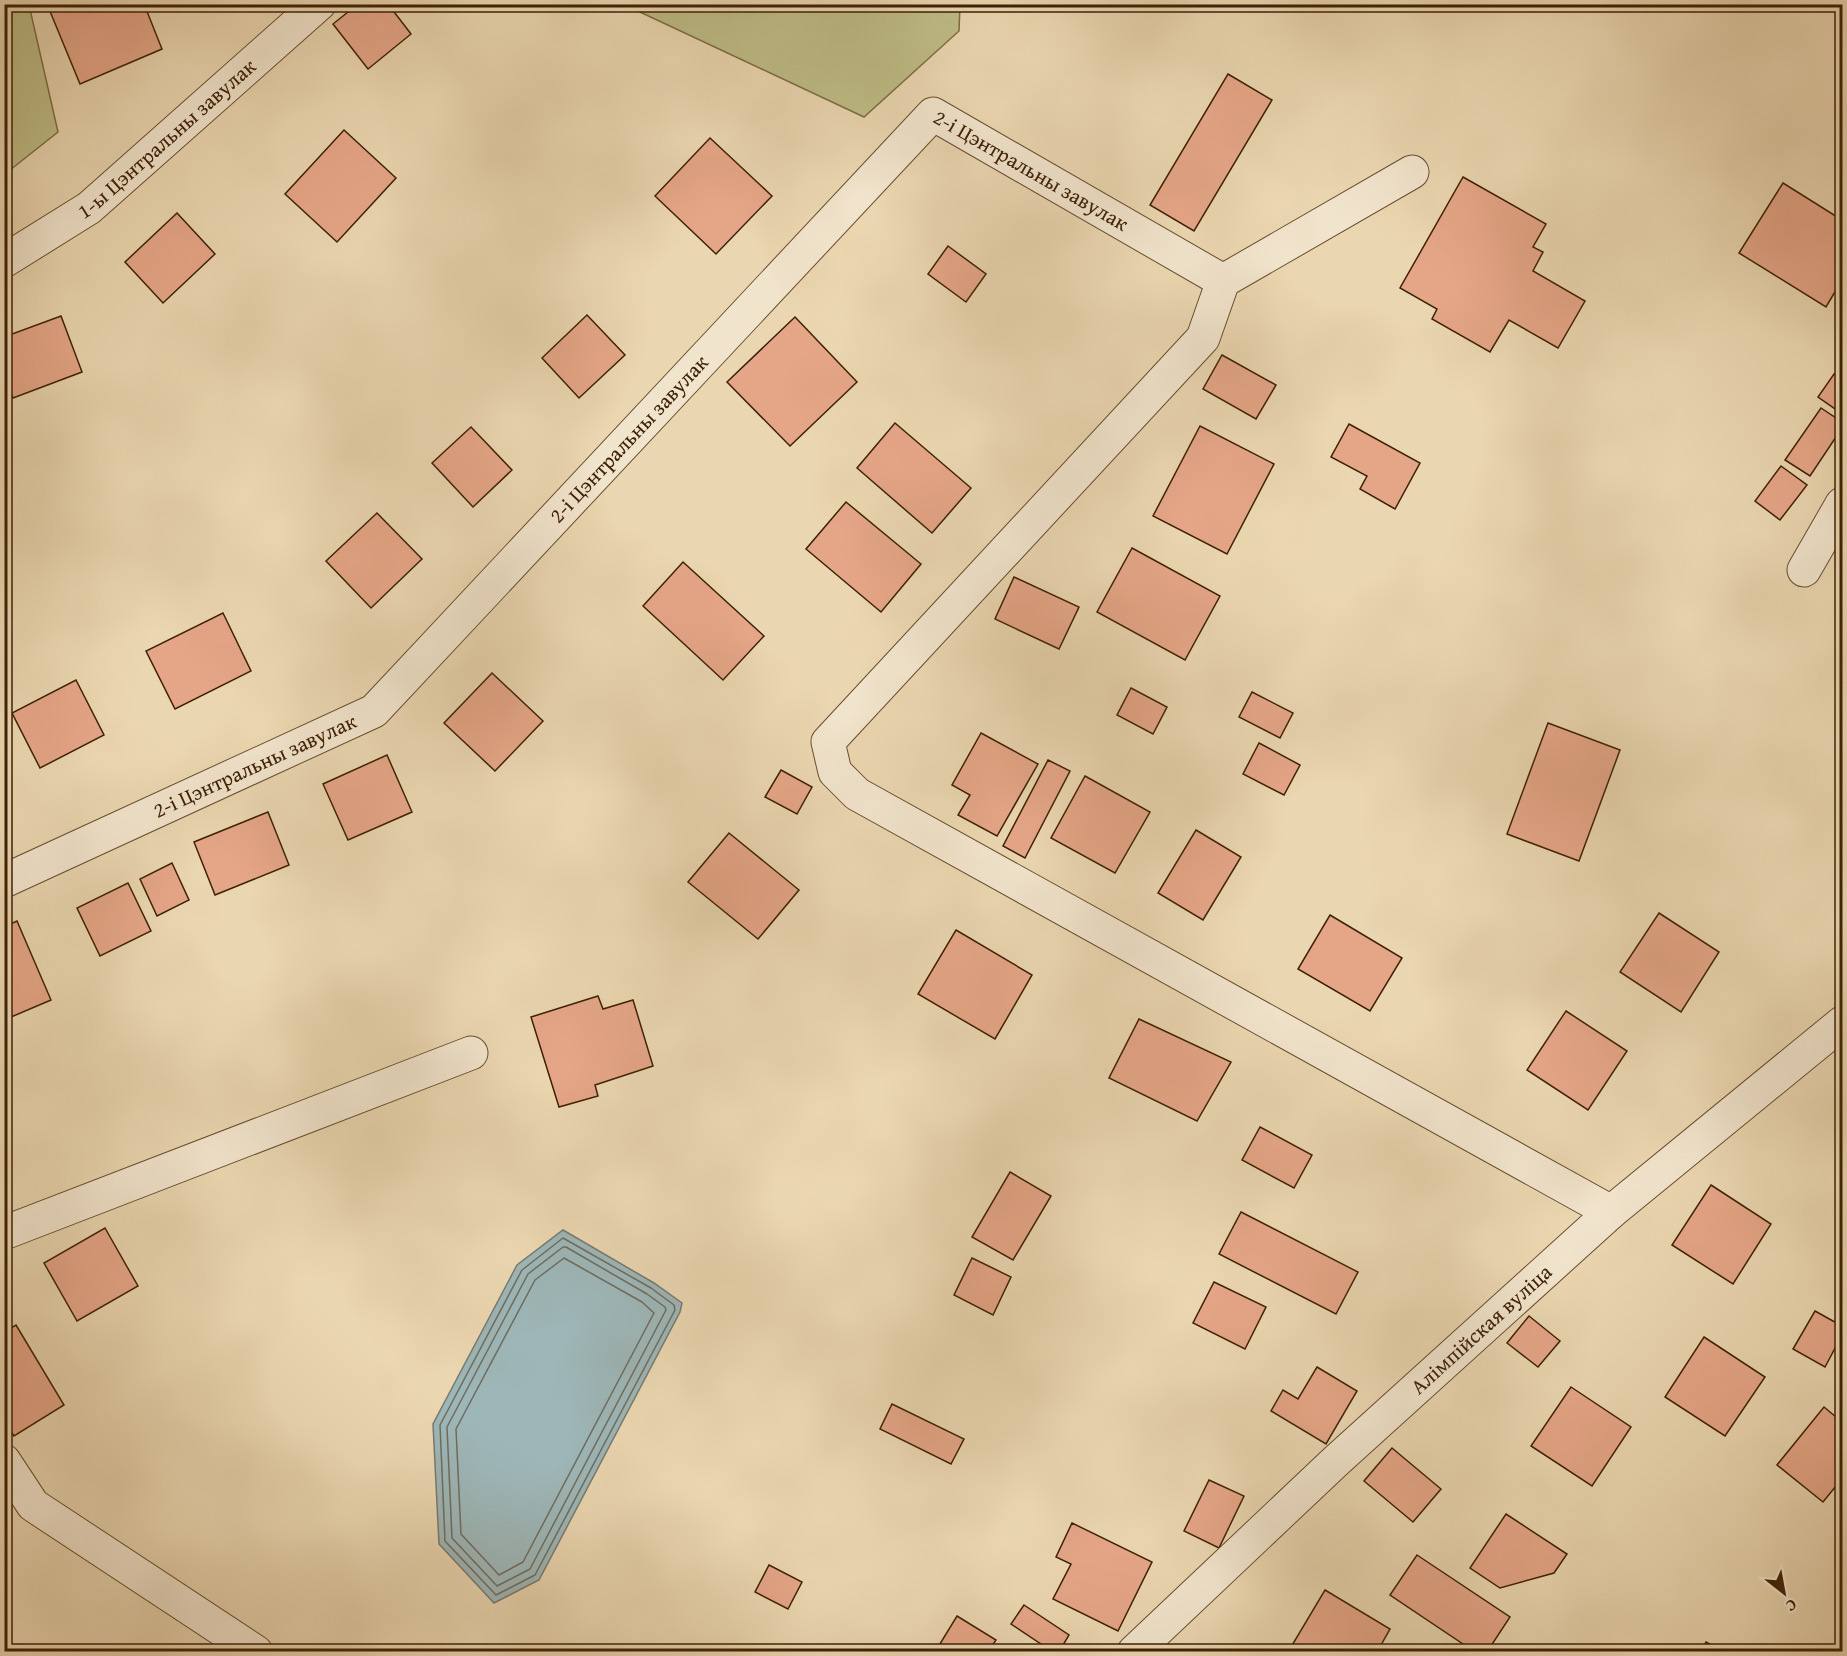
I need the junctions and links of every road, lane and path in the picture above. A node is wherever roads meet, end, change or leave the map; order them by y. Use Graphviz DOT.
graph roads {
  1 [pos="319,4"];
  2 [pos="1412,172"];
  3 [pos="4,261"];
  4 [pos="1223,281"];
  5 [pos="1842,504"];
  6 [pos="1804,570"];
  7 [pos="4,881"];
  8 [pos="1842,1023"];
  9 [pos="471,1053"];
  10 [pos="1611,1212"];
  11 [pos="4,1233"];
  12 [pos="4,1461"];
  13 [pos="256,1652"];
  14 [pos="1134,1652"];
  1 -- 3 [label="street, 1-ы Цэнтральны завулак"];
  2 -- 4 [label="street"];
  4 -- 7 [label="street, 2-і Цэнтральны завулак"];
  4 -- 10 [label="street"];
  5 -- 6 [label="street"];
  8 -- 10 [label="street, Алімпійская вуліца"];
  9 -- 11 [label="street"];
  10 -- 14 [label="street, Алімпійская вуліца"];
  12 -- 13 [label="street"];
}
